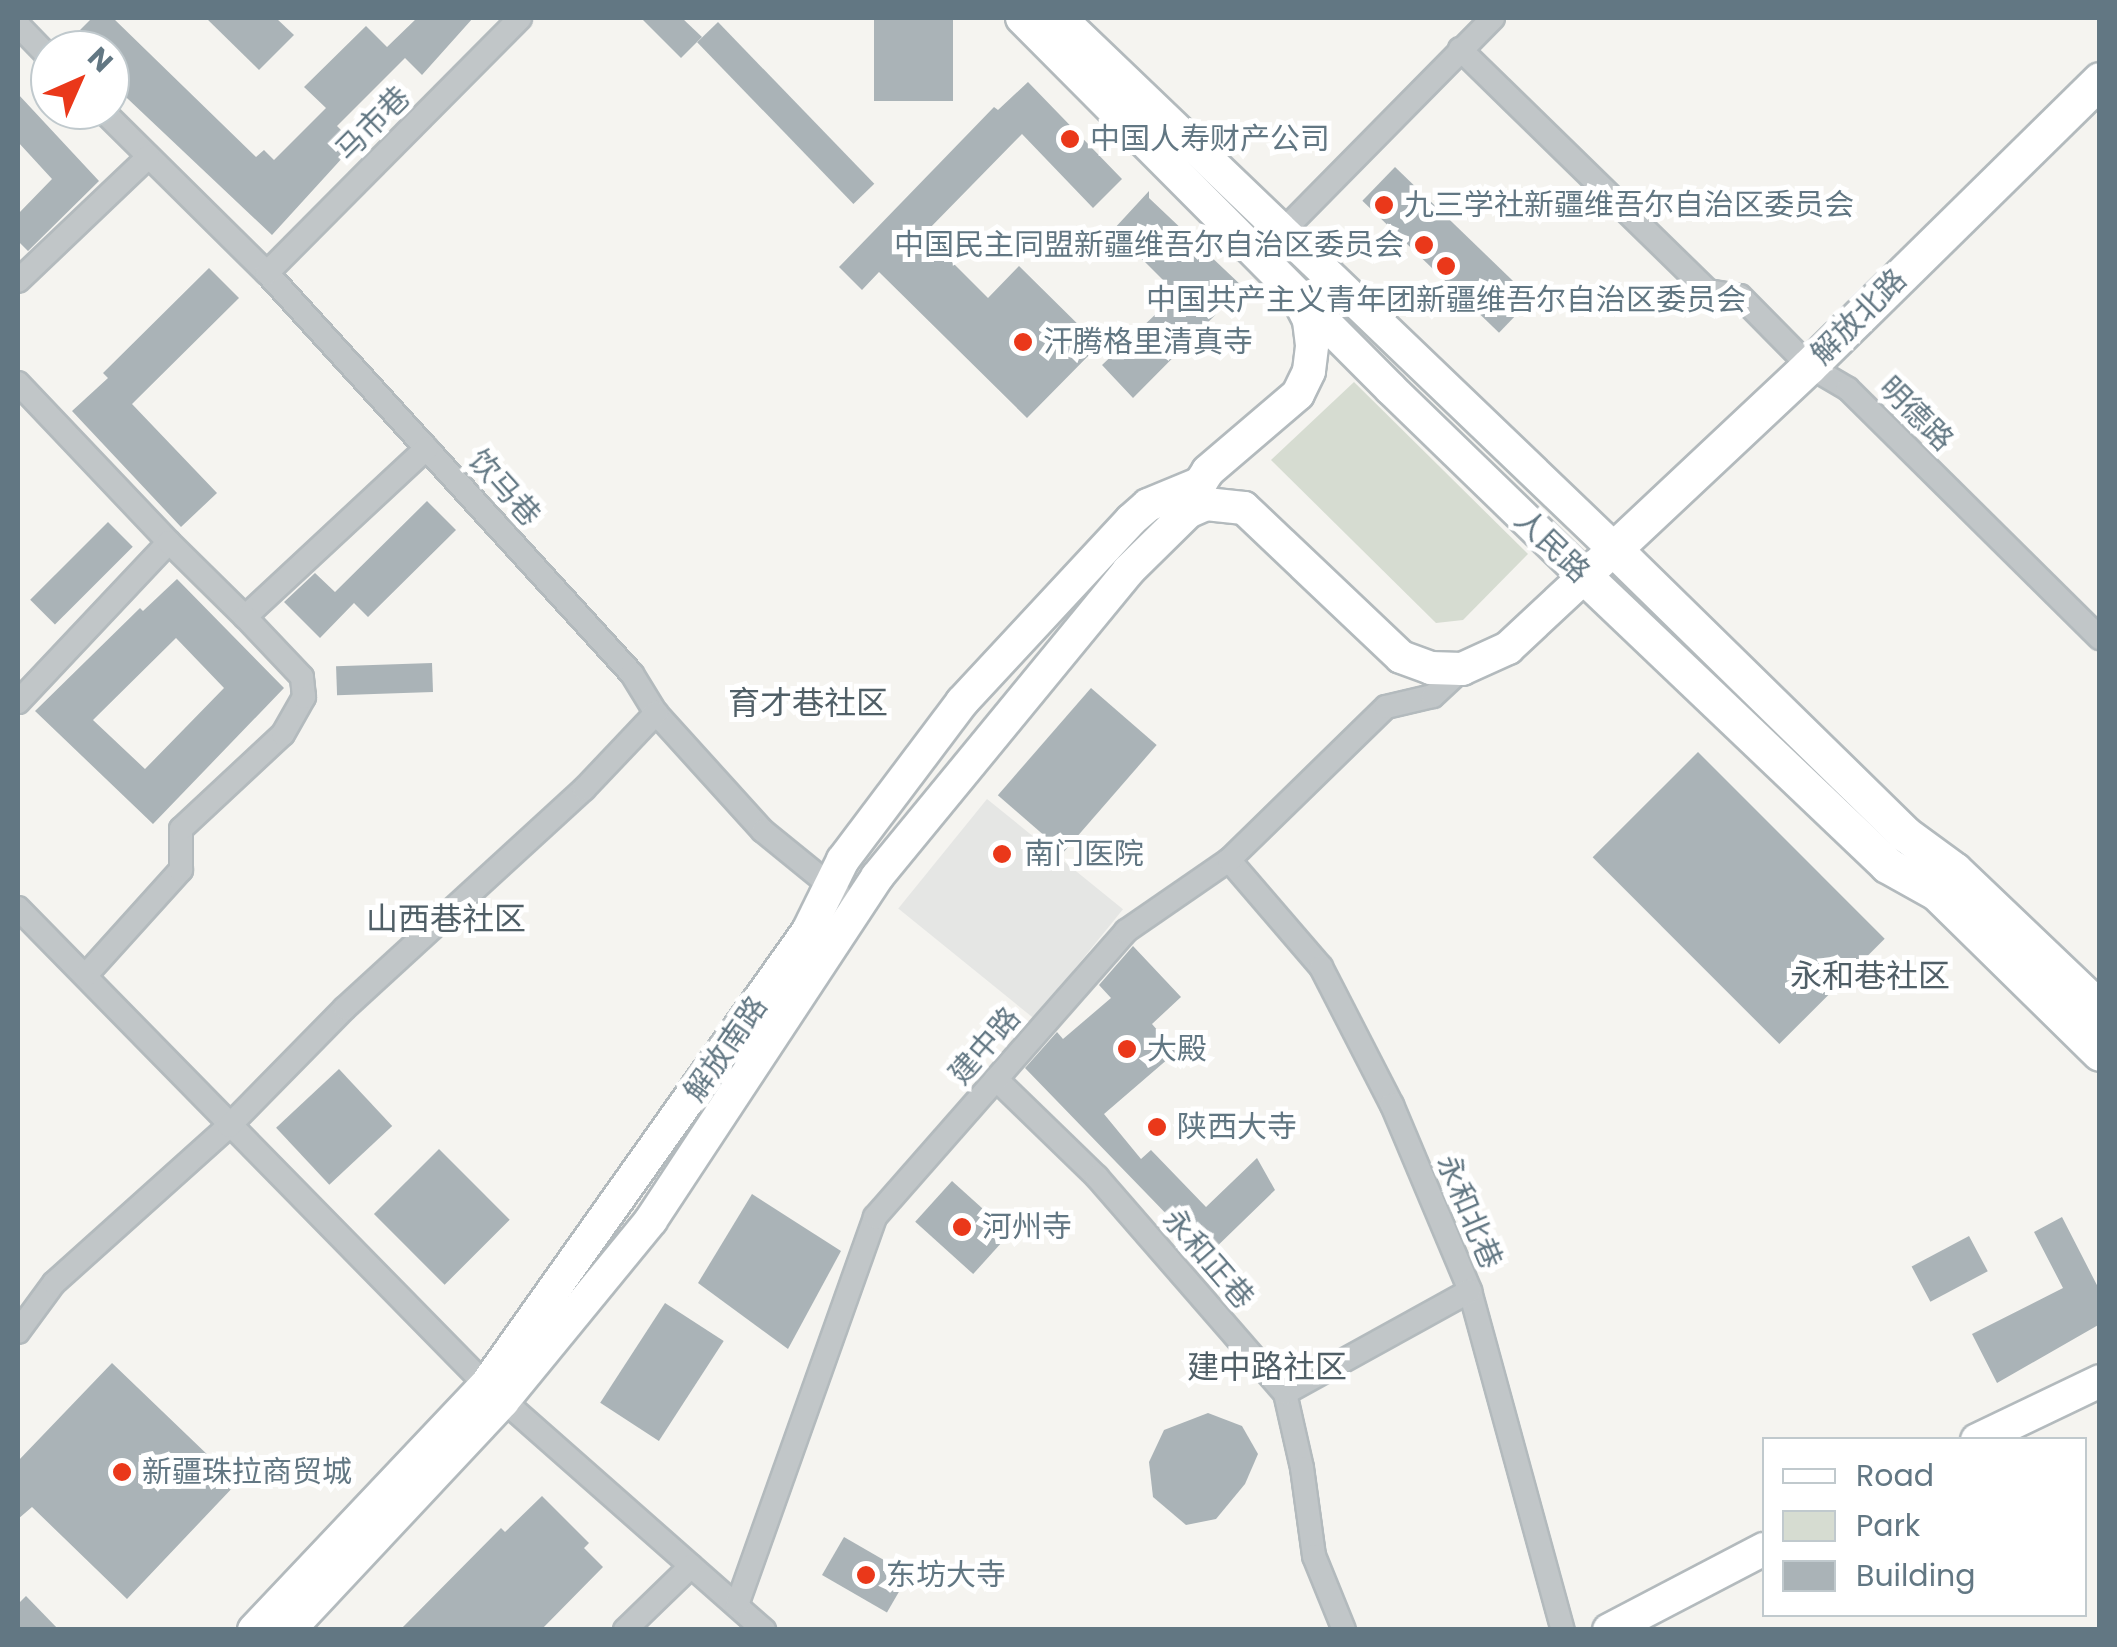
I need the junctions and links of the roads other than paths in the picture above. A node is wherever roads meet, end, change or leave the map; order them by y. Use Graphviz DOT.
graph roads {
  1 [pos="520,18"];
  2 [pos="1022,18"];
  3 [pos="1060,18"];
  4 [pos="1493,18"];
  5 [pos="1460,49"];
  6 [pos="2100,80"];
  7 [pos="122,130"];
  8 [pos="148,156"];
  9 [pos="1282,233"];
  10 [pos="268,273"];
  11 [pos="1282,276"];
  12 [pos="18,281"];
  13 [pos="1808,366"];
  14 [pos="18,383"];
  15 [pos="427,448"];
  16 [pos="1201,482"];
  17 [pos="1260,519"];
  18 [pos="1174,526"];
  19 [pos="169,542"];
  20 [pos="1614,549"];
  21 [pos="1584,576"];
  22 [pos="245,618"];
  23 [pos="2100,638"];
  24 [pos="1462,669"];
  25 [pos="18,702"];
  26 [pos="656,714"];
  27 [pos="1229,860"];
  28 [pos="830,886"];
  29 [pos="857,907"];
  30 [pos="18,908"];
  31 [pos="86,974"];
  32 [pos="2100,1010"];
  33 [pos="2100,1052"];
  34 [pos="996,1079"];
  35 [pos="229,1126"];
  36 [pos="1470,1291"];
  37 [pos="18,1332"];
  38 [pos="2100,1380"];
  39 [pos="495,1393"];
  40 [pos="1285,1393"];
  41 [pos="1984,1437"];
  42 [pos="1762,1550"];
  43 [pos="690,1566"];
  44 [pos="737,1605"];
  45 [pos="254,1630"];
  46 [pos="289,1630"];
  47 [pos="625,1630"];
  48 [pos="764,1630"];
  49 [pos="1344,1630"];
  50 [pos="1563,1630"];
  51 [pos="1609,1630"];
  1 -- 10 [label="street, 马市巷"];
  2 -- 11 [label="main road, 人民路"];
  3 -- 9 [label="main road, 人民路"];
  4 -- 5 [label="street"];
  5 -- 9 [label="street"];
  5 -- 13 [label="street, 明德路"];
  6 -- 13 [label="main road, 解放北路"];
  7 -- 8 [label="street, 饮马巷"];
  8 -- 10 [label="street, 饮马巷"];
  8 -- 12 [label="street"];
  9 -- 20 [label="main road, 人民路"];
  10 -- 15 [label="street, 饮马巷"];
  11 -- 16 [label="main road, 解放南路"];
  11 -- 21 [label="main road, 人民路"];
  13 -- 20 [label="main road, 解放北路"];
  13 -- 23 [label="street, 明德路"];
  14 -- 19 [label="street"];
  15 -- 22 [label="street"];
  15 -- 26 [label="street, 饮马巷"];
  16 -- 17 [label="main road"];
  16 -- 18 [label="main road, 解放南路"];
  16 -- 28 [label="main road, 解放南路"];
  17 -- 18 [label="main road, 解放南路"];
  17 -- 24 [label="main road, 解放南路"];
  18 -- 29 [label="main road, 解放南路"];
  19 -- 22 [label="street"];
  19 -- 25 [label="street"];
  20 -- 21 [label="main road"];
  20 -- 32 [label="main road, 人民路"];
  21 -- 24 [label="main road"];
  21 -- 33 [label="main road, 人民路"];
  22 -- 31 [label="street"];
  24 -- 27 [label="street, 建中路"];
  26 -- 28 [label="street, 饮马巷"];
  26 -- 35 [label="street"];
  27 -- 34 [label="street, 建中路"];
  27 -- 36 [label="street, 永和北巷"];
  28 -- 29 [label="street, 饮马巷"];
  28 -- 39 [label="main road, 解放南路"];
  29 -- 39 [label="main road, 解放南路"];
  30 -- 31 [label="street"];
  31 -- 35 [label="street"];
  34 -- 40 [label="street, 永和正巷"];
  34 -- 44 [label="street, 建中路"];
  35 -- 37 [label="street"];
  35 -- 39 [label="street"];
  36 -- 40 [label="street"];
  36 -- 50 [label="street, 永和北巷"];
  38 -- 41 [label="main road"];
  39 -- 43 [label="street"];
  39 -- 45 [label="main road, 解放南路"];
  39 -- 46 [label="main road, 解放南路"];
  40 -- 49 [label="street, 永和正巷"];
  42 -- 51 [label="main road"];
  43 -- 44 [label="street"];
  43 -- 47 [label="street"];
  44 -- 48 [label="street"];
}
